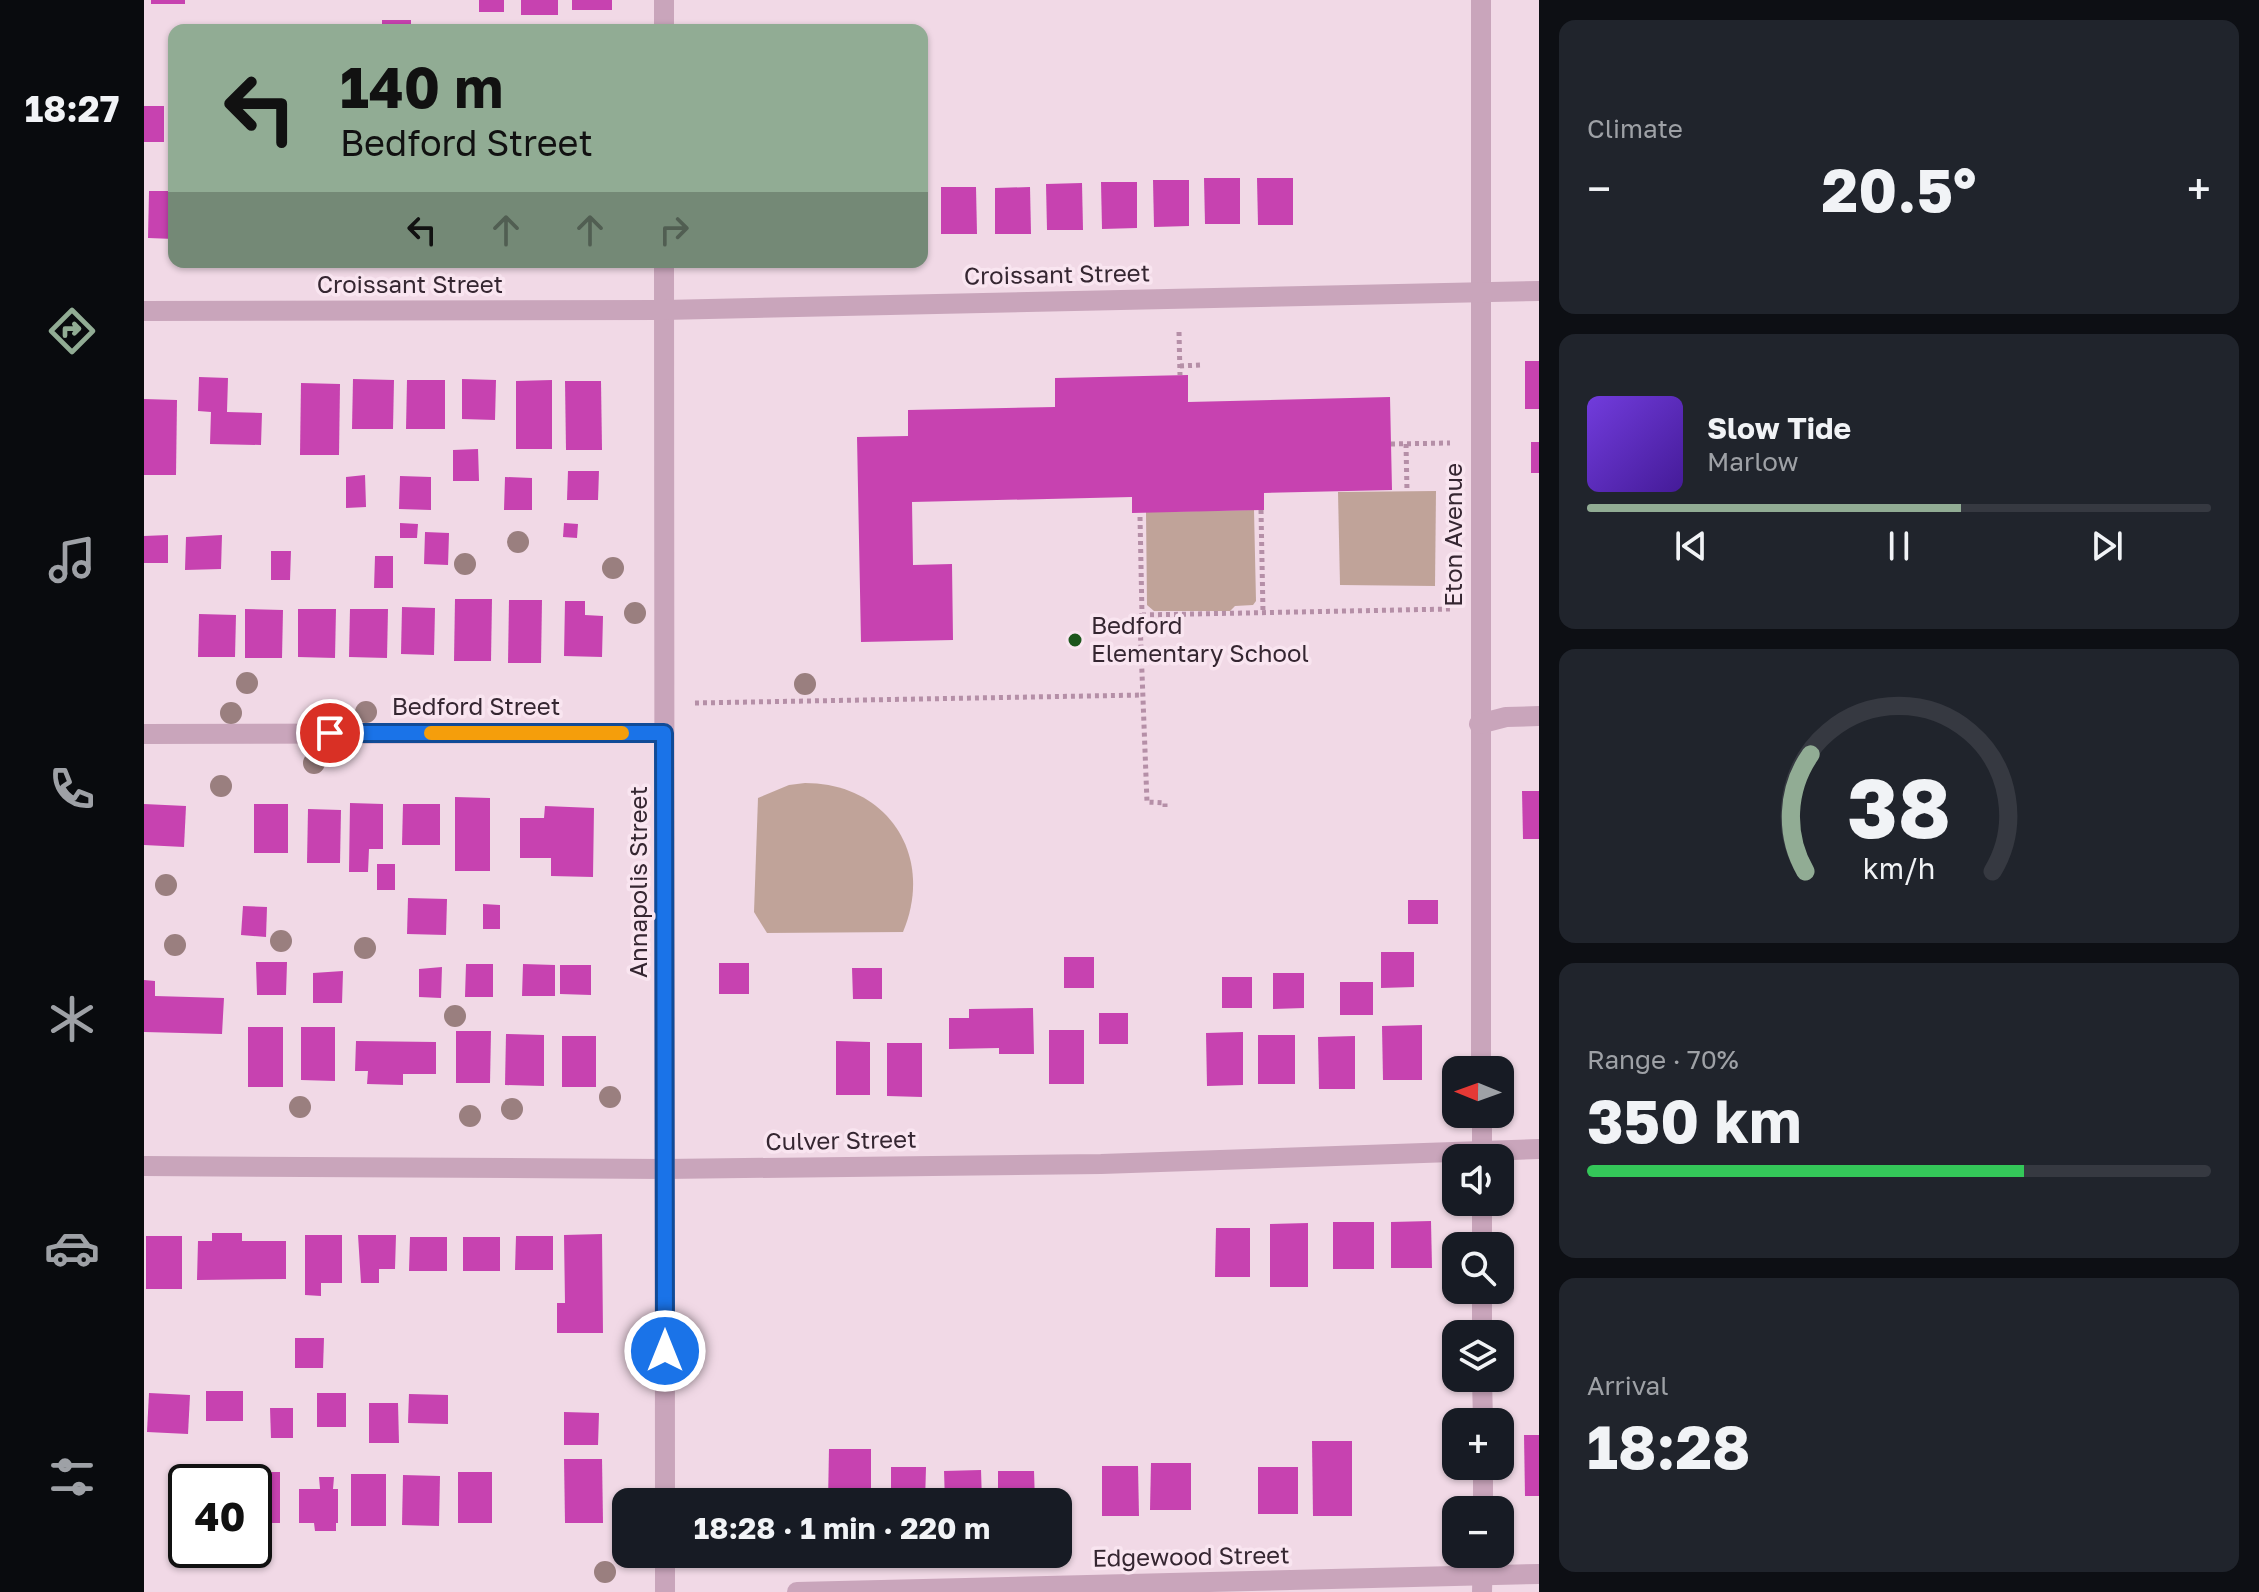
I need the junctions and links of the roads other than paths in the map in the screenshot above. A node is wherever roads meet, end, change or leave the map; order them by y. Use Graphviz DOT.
graph roads {
  1 [pos="664,0"];
  2 [pos="1481,0"];
  3 [pos="664,24"];
  4 [pos="664,268"];
  5 [pos="1539,291"];
  6 [pos="1481,292"];
  7 [pos="664,310"];
  8 [pos="144,311"];
  9 [pos="1539,716"];
  10 [pos="1479,724"];
  11 [pos="664,733"];
  12 [pos="144,734"];
  13 [pos="1481,1056"];
  14 [pos="1539,1149"];
  15 [pos="1514,1152"];
  16 [pos="1442,1156"];
  17 [pos="144,1166"];
  18 [pos="664,1169"];
  19 [pos="665,1488"];
  20 [pos="665,1568"];
  21 [pos="1539,1574"];
  22 [pos="1482,1584"];
  23 [pos="665,1592"];
  24 [pos="797,1592"];
  1 -- 3 [label="street"];
  2 -- 6 [label="street, Eton Avenue"];
  4 -- 7 [label="street, Annapolis Street"];
  5 -- 6 [label="street, Croissant Street"];
  6 -- 7 [label="street, Croissant Street"];
  6 -- 10 [label="street, Eton Avenue"];
  7 -- 8 [label="street, Croissant Street"];
  7 -- 11 [label="street, Annapolis Street"];
  9 -- 10 [label="street"];
  10 -- 13 [label="street, Eton Avenue"];
  11 -- 12 [label="street, Bedford Street"];
  11 -- 18 [label="street, Annapolis Street"];
  14 -- 15 [label="street, Culver Street"];
  16 -- 18 [label="street, Culver Street"];
  17 -- 18 [label="street, Culver Street"];
  18 -- 19 [label="street, Annapolis Street"];
  20 -- 23 [label="street"];
  21 -- 22 [label="street, Edgewood Street"];
  22 -- 24 [label="street, Edgewood Street"];
}
